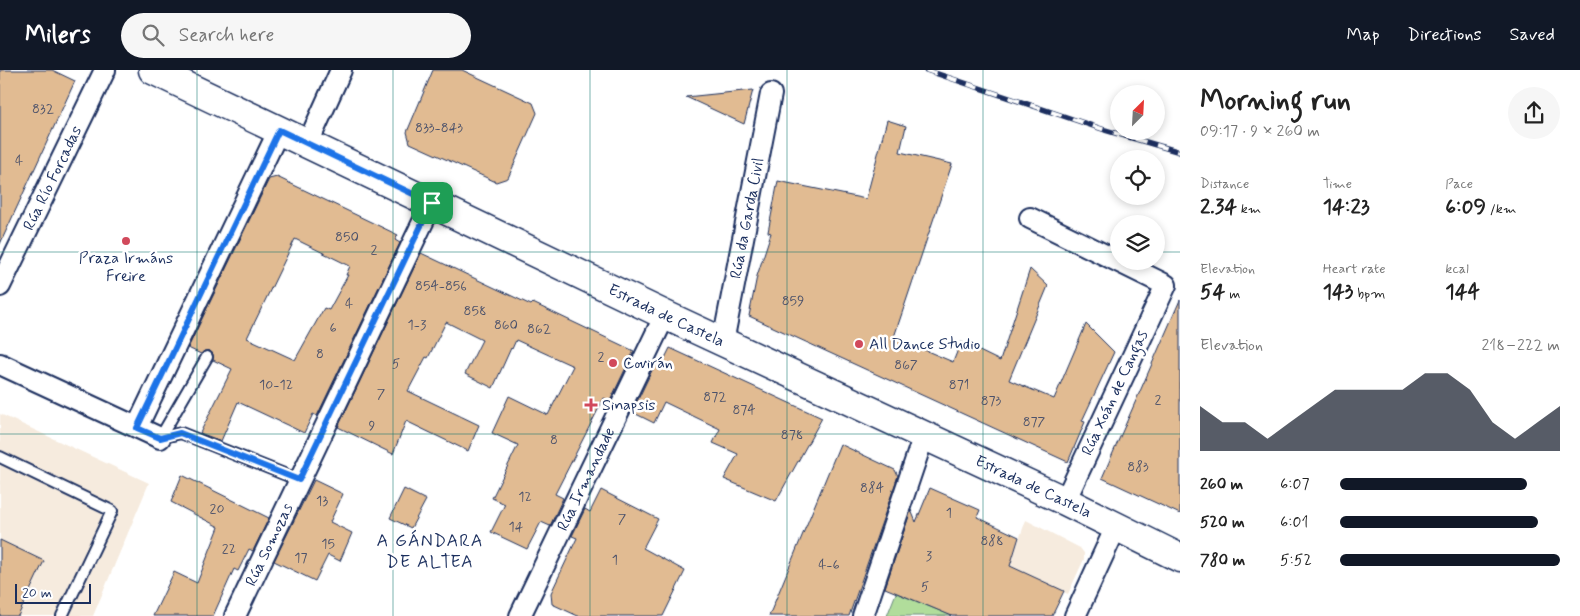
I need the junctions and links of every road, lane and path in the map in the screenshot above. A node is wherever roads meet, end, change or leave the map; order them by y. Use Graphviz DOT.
graph roads {
  1 [pos="105,70"];
  2 [pos="153,70"];
  3 [pos="341,70"];
  4 [pos="771,94"];
  5 [pos="279,130"];
  6 [pos="308,143"];
  7 [pos="432,203"];
  8 [pos="1030,218"];
  9 [pos="0,286"];
  10 [pos="1173,288"];
  11 [pos="665,315"];
  12 [pos="724,342"];
  13 [pos="208,357"];
  14 [pos="0,364"];
  15 [pos="137,428"];
  16 [pos="924,435"];
  17 [pos="160,438"];
  18 [pos="0,456"];
  19 [pos="299,480"];
  20 [pos="1065,501"];
  21 [pos="1116,527"];
  22 [pos="1180,558"];
  23 [pos="526,614"];
  24 [pos="62,616"];
  25 [pos="235,616"];
  26 [pos="863,616"];
  27 [pos="1074,616"];
  1 -- 9 [label="street, Rúa Río Forcadas"];
  2 -- 5 [label="main road, Estrada de Castela"];
  3 -- 6 [label="street"];
  4 -- 12 [label="street, Rúa da Garda Civil"];
  5 -- 6 [label="main road, Estrada de Castela"];
  5 -- 15 [label="street"];
  6 -- 7 [label="main road, Estrada de Castela"];
  7 -- 11 [label="main road, Estrada de Castela"];
  7 -- 19 [label="street, Rúa Somozas"];
  8 -- 10 [label="street, Rúa Xoán de Cangas"];
  10 -- 20 [label="street, Rúa Xoán de Cangas"];
  11 -- 12 [label="main road, Estrada de Castela"];
  11 -- 23 [label="street, Rúa Irmandade"];
  12 -- 16 [label="main road, Estrada de Castela"];
  13 -- 17 [label="lane"];
  14 -- 15 [label="street"];
  15 -- 17 [label="street"];
  16 -- 20 [label="main road, Estrada de Castela"];
  16 -- 26 [label="street"];
  17 -- 19 [label="lane"];
  18 -- 24 [label="lane"];
  19 -- 25 [label="street, Rúa Somozas"];
  20 -- 21 [label="main road, Estrada de Castela"];
  21 -- 22 [label="main road, Estrada de Castela"];
  21 -- 27 [label="street"];
}
